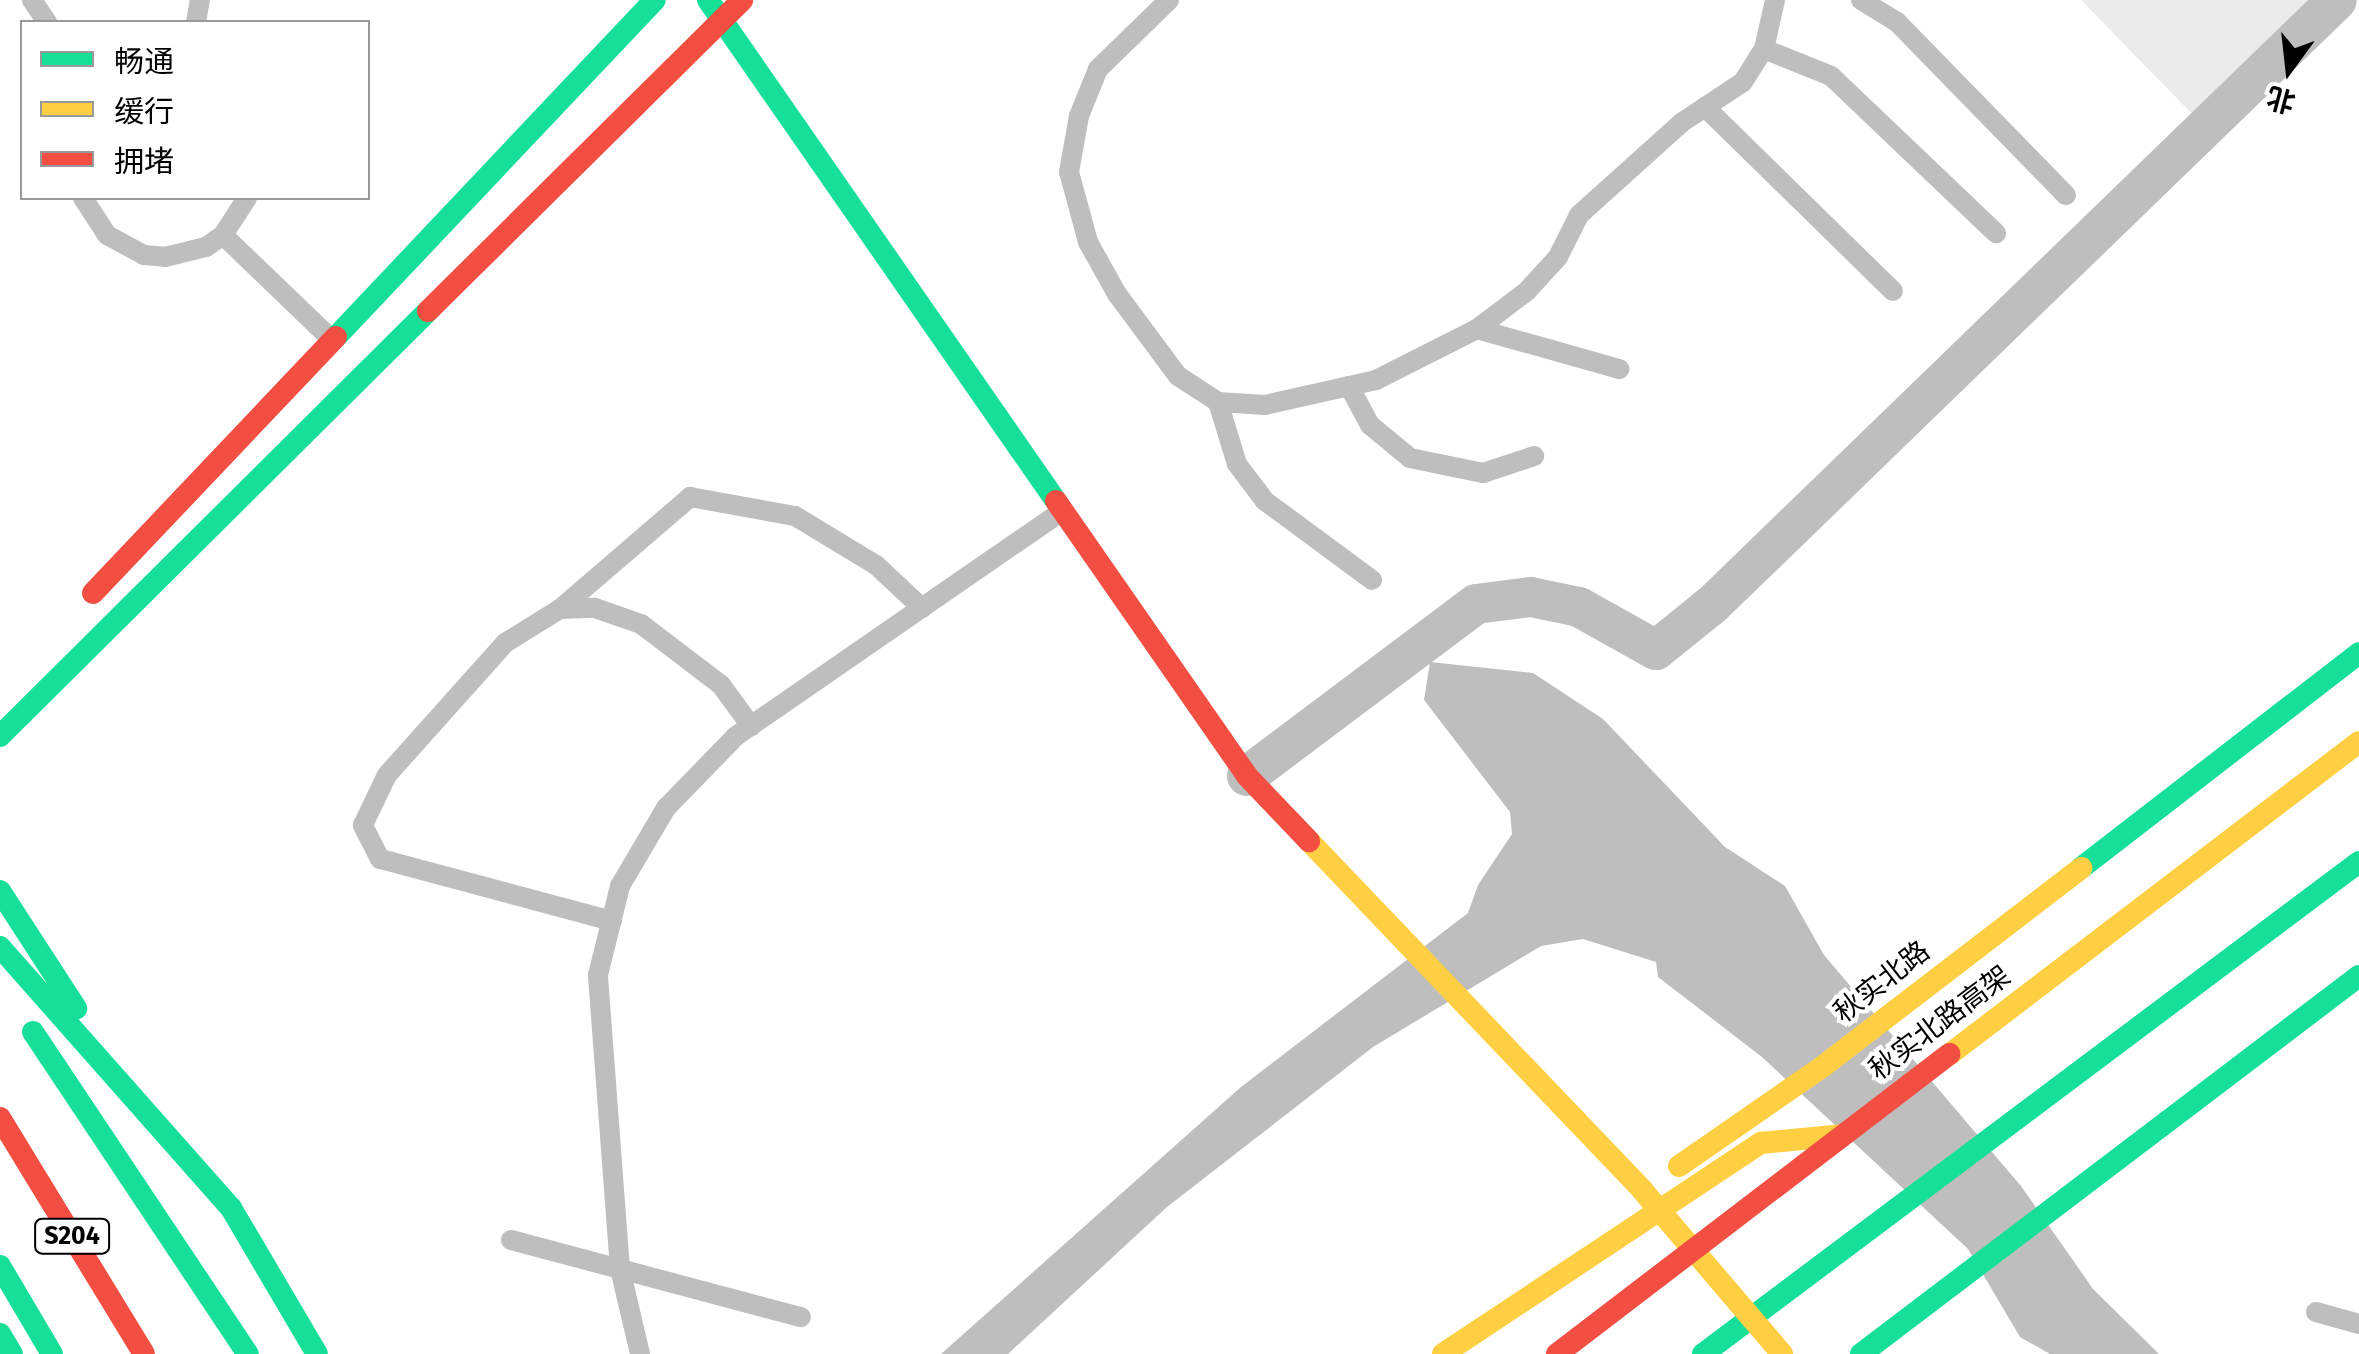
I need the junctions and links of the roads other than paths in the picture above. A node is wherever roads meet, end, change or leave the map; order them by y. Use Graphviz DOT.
graph roads {
  1 [pos="655,0"];
  2 [pos="742,0"];
  3 [pos="1169,0"];
  4 [pos="1775,0"];
  5 [pos="1862,0"];
  6 [pos="2337,0"];
  7 [pos="715,10"];
  8 [pos="1764,48"];
  9 [pos="1705,107"];
  10 [pos="2066,195"];
  11 [pos="85,200"];
  12 [pos="246,200"];
  13 [pos="1996,234"];
  14 [pos="223,235"];
  15 [pos="1893,291"];
  16 [pos="1477,329"];
  17 [pos="332,340"];
  18 [pos="1619,368"];
  19 [pos="1350,386"];
  20 [pos="1218,402"];
  21 [pos="1534,456"];
  22 [pos="1063,511"];
  23 [pos="1372,580"];
  24 [pos="80,606"];
  25 [pos="922,608"];
  26 [pos="560,609"];
  27 [pos="2359,653"];
  28 [pos="750,726"];
  29 [pos="0,736"];
  30 [pos="2359,742"];
  31 [pos="1247,776"];
  32 [pos="2359,862"];
  33 [pos="0,891"];
  34 [pos="612,921"];
  35 [pos="0,947"];
  36 [pos="0,974"];
  37 [pos="2359,976"];
  38 [pos="0,1118"];
  39 [pos="1842,1136"];
  40 [pos="1644,1191"];
  41 [pos="1879,1228"];
  42 [pos="512,1240"];
  43 [pos="0,1266"];
  44 [pos="620,1269"];
  45 [pos="1855,1274"];
  46 [pos="2316,1312"];
  47 [pos="801,1317"];
  48 [pos="2359,1324"];
  49 [pos="1798,1327"];
  50 [pos="0,1334"];
  51 [pos="12,1354"];
  52 [pos="52,1354"];
  53 [pos="144,1354"];
  54 [pos="248,1354"];
  55 [pos="302,1354"];
  56 [pos="318,1354"];
  57 [pos="640,1354"];
  58 [pos="1441,1354"];
  59 [pos="1558,1354"];
  60 [pos="1704,1354"];
  61 [pos="1762,1354"];
  62 [pos="1782,1354"];
  63 [pos="1861,1354"];
  1 -- 17 [label="main road"];
  2 -- 7 [label="main road"];
  3 -- 20 [label="lane"];
  4 -- 8 [label="lane"];
  5 -- 10 [label="lane"];
  6 -- 31 [label="street"];
  7 -- 22 [label="main road"];
  7 -- 29 [label="main road"];
  8 -- 9 [label="lane"];
  8 -- 13 [label="lane"];
  9 -- 15 [label="lane"];
  9 -- 16 [label="lane"];
  11 -- 14 [label="lane"];
  12 -- 14 [label="lane"];
  14 -- 17 [label="lane"];
  16 -- 18 [label="lane"];
  16 -- 19 [label="lane"];
  17 -- 24 [label="main road"];
  19 -- 20 [label="lane"];
  19 -- 21 [label="lane"];
  20 -- 23 [label="lane"];
  22 -- 25 [label="lane"];
  22 -- 31 [label="main road"];
  25 -- 26 [label="lane"];
  25 -- 28 [label="lane"];
  26 -- 28 [label="lane"];
  26 -- 34 [label="lane"];
  27 -- 40 [label="main road, 秋实北路"];
  28 -- 34 [label="lane"];
  30 -- 39 [label="main road, 秋实北路高架"];
  31 -- 40 [label="main road"];
  32 -- 41 [label="main road"];
  33 -- 55 [label="main road"];
  34 -- 44 [label="lane"];
  35 -- 56 [label="main road"];
  36 -- 54 [label="main road"];
  37 -- 63 [label="main road"];
  38 -- 53 [label="main road, S204"];
  39 -- 58 [label="main road"];
  39 -- 59 [label="main road, 秋实北路高架"];
  40 -- 58 [label="main road, 秋实北路"];
  40 -- 62 [label="main road"];
  41 -- 45 [label="main road"];
  41 -- 60 [label="main road"];
  42 -- 44 [label="lane"];
  43 -- 52 [label="main road, S204"];
  44 -- 47 [label="lane"];
  44 -- 57 [label="lane"];
  46 -- 48 [label="lane"];
  49 -- 61 [label="main road"];
  50 -- 51 [label="main road"];
}
